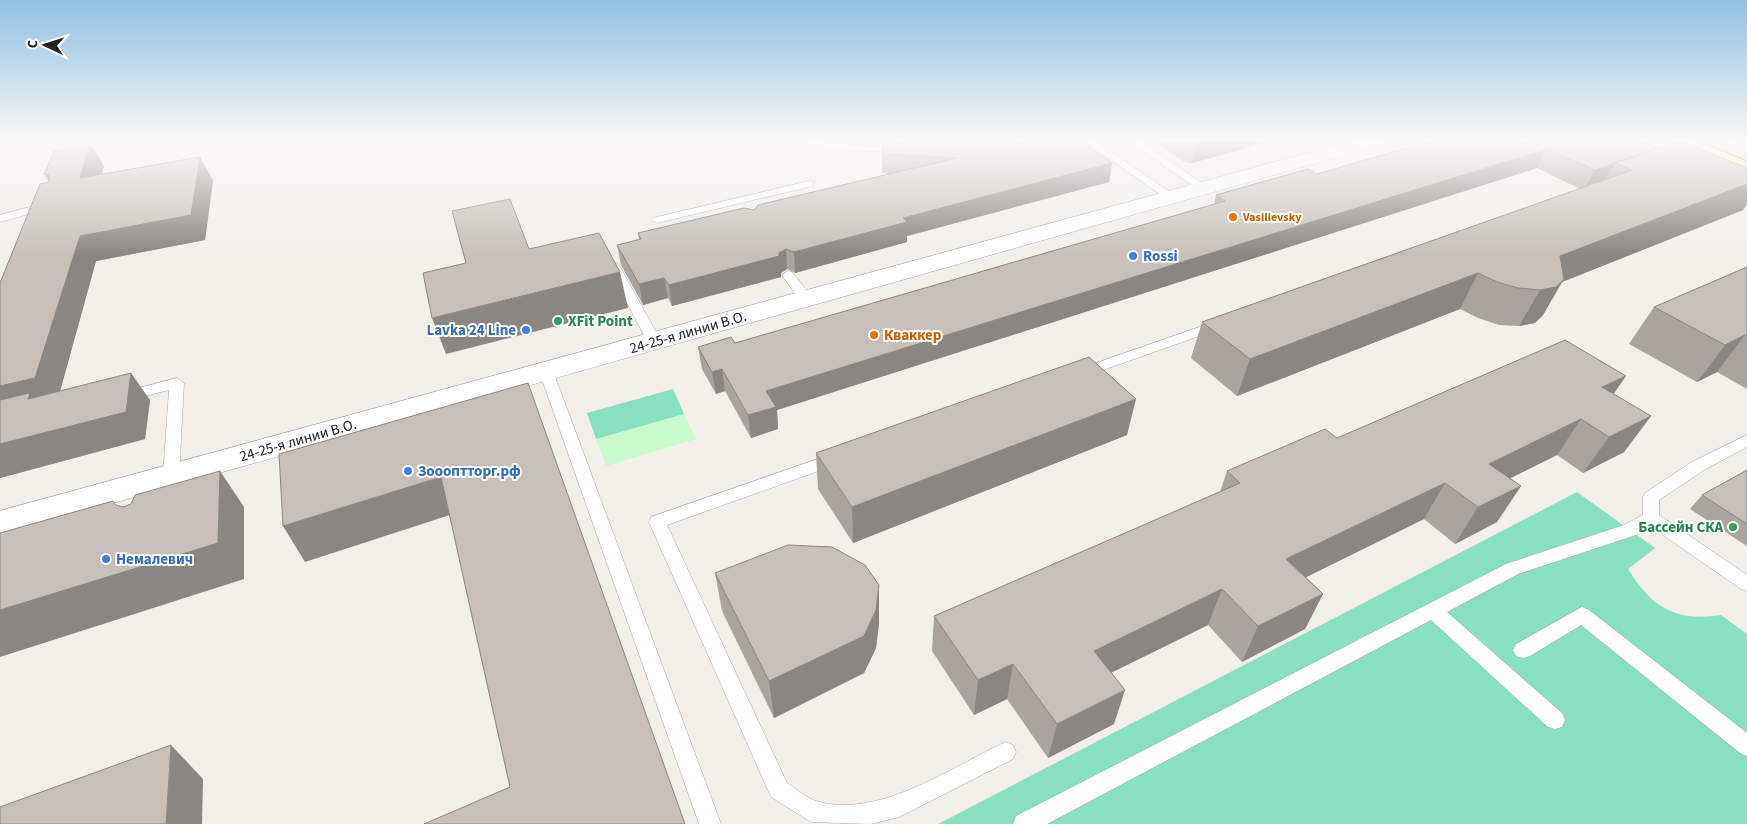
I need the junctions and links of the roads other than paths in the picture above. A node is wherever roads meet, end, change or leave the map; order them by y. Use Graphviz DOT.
graph roads {
  1 [pos="1144,178"];
  2 [pos="1189,178"];
  3 [pos="1237,178"];
  4 [pos="809,184"];
  5 [pos="1203,188"];
  6 [pos="1171,197"];
  7 [pos="734,202"];
  8 [pos="59,203"];
  9 [pos="743,214"];
  10 [pos="0,220"];
  11 [pos="657,220"];
  12 [pos="18,223"];
  13 [pos="606,252"];
  14 [pos="788,275"];
  15 [pos="806,299"];
  16 [pos="1236,318"];
  17 [pos="654,341"];
  18 [pos="546,371"];
  19 [pos="1068,377"];
  20 [pos="112,399"];
  21 [pos="1747,440"];
  22 [pos="853,453"];
  23 [pos="162,484"];
  24 [pos="1651,518"];
  25 [pos="0,523"];
  26 [pos="1747,584"];
  27 [pos="1432,610"];
  28 [pos="1523,650"];
  29 [pos="1555,720"];
  30 [pos="1747,746"];
  31 [pos="1006,752"];
  32 [pos="710,824"];
  33 [pos="1024,824"];
  1 -- 6 [label="lane"];
  2 -- 5 [label="lane"];
  3 -- 5 [label="street, 24-25-я линии В.О."];
  4 -- 7 [label="lane"];
  5 -- 6 [label="street, 24-25-я линии В.О."];
  6 -- 15 [label="street, 24-25-я линии В.О."];
  7 -- 9 [label="lane"];
  7 -- 11 [label="lane"];
  8 -- 10 [label="lane"];
  10 -- 12 [label="lane"];
  13 -- 17 [label="lane"];
  14 -- 15 [label="lane"];
  15 -- 17 [label="street, 24-25-я линии В.О."];
  16 -- 19 [label="lane"];
  17 -- 18 [label="street, 24-25-я линии В.О."];
  18 -- 23 [label="street, 24-25-я линии В.О."];
  18 -- 32 [label="lane"];
  20 -- 23 [label="lane"];
  21 -- 24 [label="lane"];
  22 -- 31 [label="lane"];
  23 -- 25 [label="street, 24-25-я линии В.О."];
  24 -- 26 [label="lane"];
  24 -- 27 [label="lane"];
  27 -- 29 [label="lane"];
  27 -- 33 [label="lane"];
  28 -- 30 [label="lane"];
}
